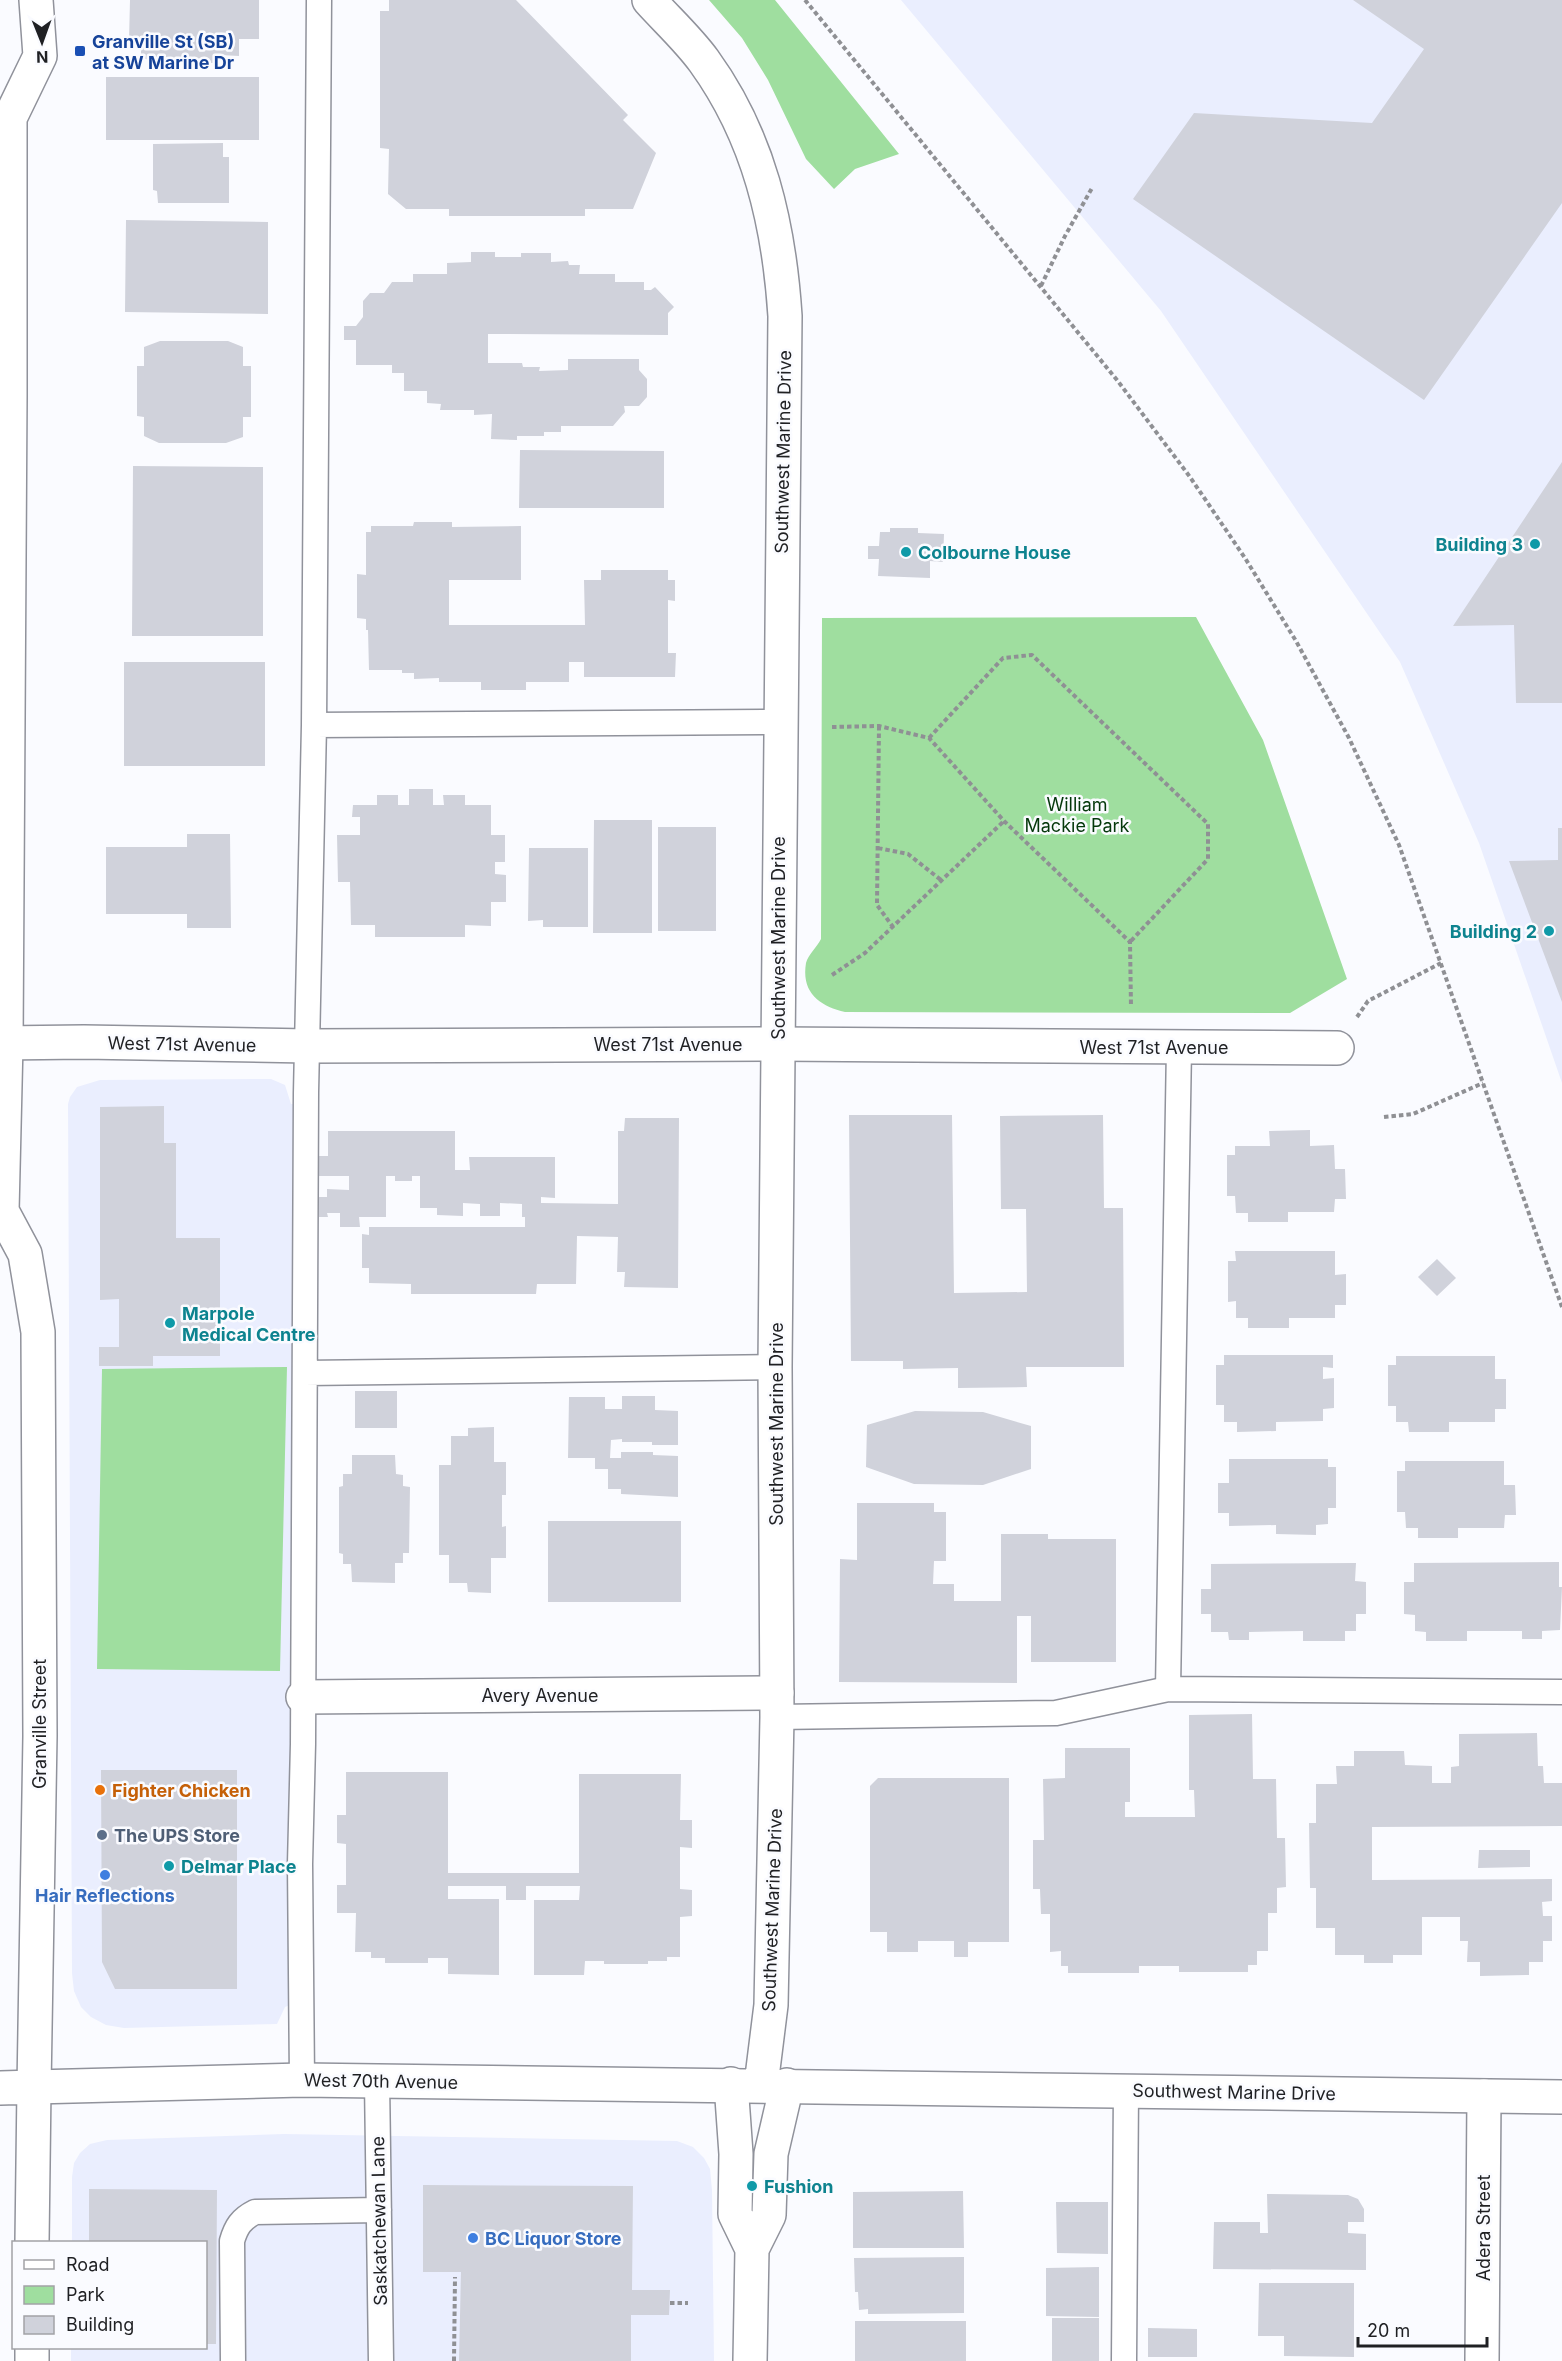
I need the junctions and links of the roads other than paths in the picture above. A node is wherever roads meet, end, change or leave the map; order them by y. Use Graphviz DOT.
graph roads {
  1 [pos="36,0"];
  2 [pos="319,0"];
  3 [pos="649,0"];
  4 [pos="5,109"];
  5 [pos="780,722"];
  6 [pos="314,725"];
  7 [pos="3,1043"];
  8 [pos="777,1044"];
  9 [pos="308,1046"];
  10 [pos="1179,1047"];
  11 [pos="1337,1048"];
  12 [pos="1,1213"];
  13 [pos="775,1367"];
  14 [pos="305,1373"];
  15 [pos="1168,1689"];
  16 [pos="1562,1692"];
  17 [pos="303,1697"];
  18 [pos="777,1705"];
  19 [pos="302,2080"];
  20 [pos="377,2081"];
  21 [pos="760,2085"];
  22 [pos="34,2087"];
  23 [pos="0,2088"];
  24 [pos="1126,2090"];
  25 [pos="1484,2096"];
  26 [pos="1562,2097"];
  27 [pos="379,2210"];
  28 [pos="32,2241"];
  29 [pos="752,2249"];
  30 [pos="233,2361"];
  31 [pos="381,2361"];
  32 [pos="750,2361"];
  33 [pos="1124,2361"];
  34 [pos="1482,2361"];
  1 -- 4 [label="main road, Granville Street"];
  2 -- 6 [label="lane"];
  3 -- 5 [label="main road, Southwest Marine Drive"];
  4 -- 7 [label="main road, Granville Street"];
  5 -- 6 [label="lane"];
  5 -- 8 [label="main road, Southwest Marine Drive"];
  6 -- 9 [label="lane"];
  7 -- 9 [label="main road, West 71st Avenue"];
  7 -- 12 [label="main road, Granville Street"];
  8 -- 9 [label="main road, West 71st Avenue"];
  8 -- 10 [label="main road, West 71st Avenue"];
  8 -- 13 [label="main road, Southwest Marine Drive"];
  9 -- 14 [label="lane"];
  10 -- 11 [label="main road, West 71st Avenue"];
  10 -- 15 [label="lane"];
  12 -- 22 [label="main road, Granville Street"];
  13 -- 14 [label="lane"];
  13 -- 18 [label="main road, Southwest Marine Drive"];
  14 -- 17 [label="lane"];
  15 -- 16 [label="lane"];
  15 -- 18 [label="lane"];
  17 -- 18 [label="main road, Avery Avenue"];
  17 -- 19 [label="lane"];
  18 -- 21 [label="main road, Southwest Marine Drive"];
  19 -- 20 [label="main road, West 70th Avenue"];
  19 -- 22 [label="main road, West 70th Avenue"];
  20 -- 21 [label="main road, West 70th Avenue"];
  20 -- 27 [label="lane, Saskatchewan Lane"];
  21 -- 24 [label="main road, Southwest Marine Drive"];
  21 -- 29 [label="main road"];
  21 -- 29 [label="main road"];
  22 -- 23 [label="main road, West 70th Avenue"];
  22 -- 28 [label="main road, Granville Street"];
  24 -- 25 [label="main road, Southwest Marine Drive"];
  24 -- 33 [label="lane"];
  25 -- 26 [label="main road, Southwest Marine Drive"];
  25 -- 34 [label="main road, Adera Street"];
  27 -- 30 [label="lane"];
  27 -- 31 [label="lane, Saskatchewan Lane"];
  29 -- 32 [label="main road"];
}
